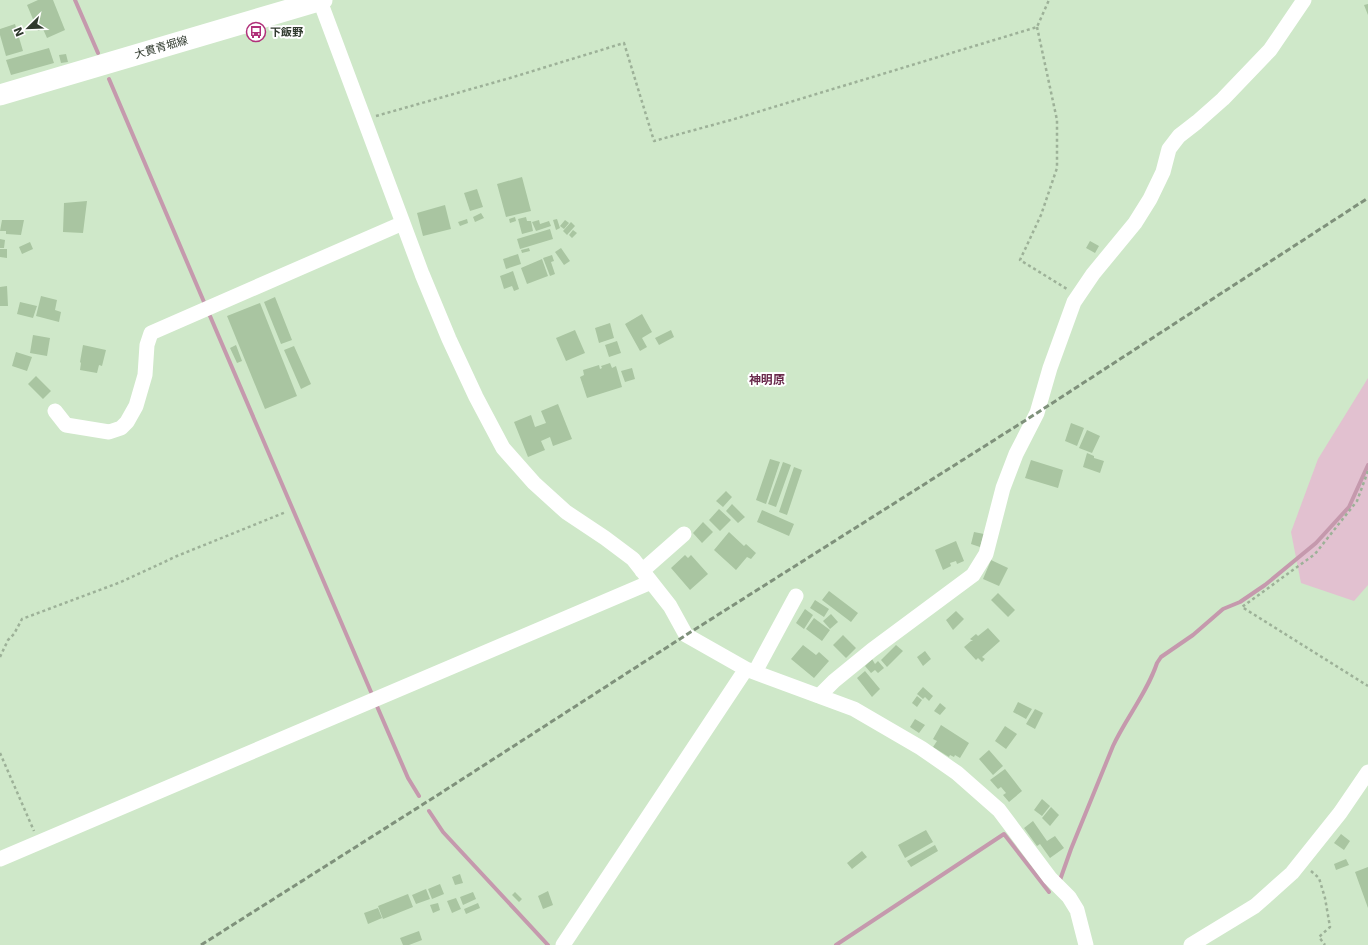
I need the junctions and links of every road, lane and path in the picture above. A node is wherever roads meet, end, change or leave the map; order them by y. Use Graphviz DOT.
graph roads {
  1 [pos="321,0"];
  2 [pos="1049,0"];
  3 [pos="1304,0"];
  4 [pos="1037,27"];
  5 [pos="0,95"];
  6 [pos="364,120"];
  7 [pos="403,223"];
  8 [pos="1078,296"];
  9 [pos="55,411"];
  10 [pos="1368,471"];
  11 [pos="286,512"];
  12 [pos="684,534"];
  13 [pos="647,576"];
  14 [pos="796,596"];
  15 [pos="0,657"];
  16 [pos="750,671"];
  17 [pos="1368,686"];
  18 [pos="819,696"];
  19 [pos="0,753"];
  20 [pos="1368,772"];
  21 [pos="39,843"];
  22 [pos="0,859"];
  23 [pos="1301,862"];
  24 [pos="563,945"];
  25 [pos="1086,945"];
  26 [pos="1191,945"];
  27 [pos="1324,945"];
  1 -- 5 [label="main road, 大貫青堀線"];
  1 -- 6 [label="street"];
  2 -- 4 [label="path"];
  3 -- 8 [label="street"];
  4 -- 6 [label="path"];
  4 -- 8 [label="path"];
  6 -- 7 [label="street"];
  7 -- 9 [label="street"];
  7 -- 13 [label="street"];
  8 -- 18 [label="street"];
  10 -- 17 [label="path"];
  11 -- 15 [label="path"];
  12 -- 13 [label="street"];
  13 -- 16 [label="street"];
  13 -- 21 [label="street"];
  14 -- 16 [label="street"];
  16 -- 18 [label="street"];
  16 -- 24 [label="street"];
  18 -- 25 [label="street"];
  19 -- 21 [label="path"];
  20 -- 23 [label="street"];
  21 -- 22 [label="street"];
  23 -- 26 [label="street"];
  23 -- 27 [label="path"];
}
